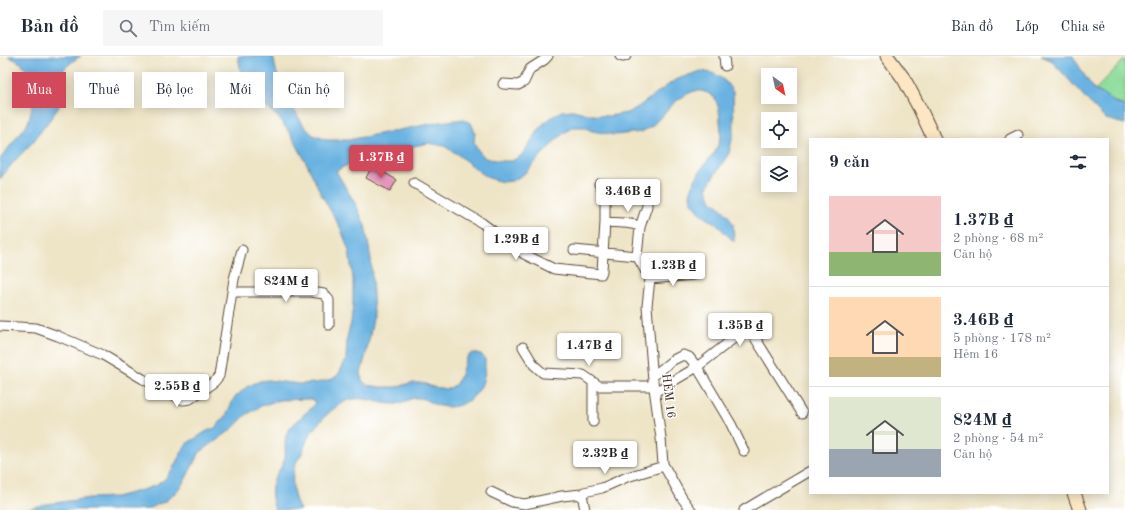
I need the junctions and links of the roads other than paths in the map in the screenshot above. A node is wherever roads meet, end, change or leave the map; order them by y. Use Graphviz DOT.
graph roads {
  1 [pos="548,56"];
  2 [pos="620,56"];
  3 [pos="626,56"];
  4 [pos="724,56"];
  5 [pos="888,56"];
  6 [pos="725,66"];
  7 [pos="503,84"];
  8 [pos="934,138"];
  9 [pos="414,183"];
  10 [pos="599,184"];
  11 [pos="648,186"];
  12 [pos="605,222"];
  13 [pos="640,227"];
  14 [pos="242,250"];
  15 [pos="574,250"];
  16 [pos="603,253"];
  17 [pos="637,256"];
  18 [pos="694,275"];
  19 [pos="650,278"];
  20 [pos="232,292"];
  21 [pos="329,325"];
  22 [pos="0,326"];
  23 [pos="523,347"];
  24 [pos="697,367"];
  25 [pos="653,376"];
  26 [pos="593,382"];
  27 [pos="654,389"];
  28 [pos="802,413"];
  29 [pos="593,422"];
  30 [pos="744,451"];
  31 [pos="664,466"];
  32 [pos="809,472"];
  33 [pos="490,492"];
  34 [pos="582,494"];
  35 [pos="1074,494"];
  36 [pos="585,510"];
  37 [pos="691,510"];
  38 [pos="744,510"];
  39 [pos="1080,510"];
  1 -- 7 [label="street"];
  2 -- 3 [label="street"];
  4 -- 6 [label="street"];
  5 -- 8 [label="street"];
  9 -- 16 [label="street"];
  10 -- 12 [label="street"];
  11 -- 13 [label="street"];
  12 -- 13 [label="street"];
  12 -- 16 [label="street"];
  13 -- 17 [label="street"];
  14 -- 20 [label="street"];
  15 -- 16 [label="street"];
  16 -- 17 [label="street"];
  17 -- 19 [label="street"];
  18 -- 19 [label="street"];
  19 -- 25 [label="street, HẺM 16"];
  20 -- 21 [label="street"];
  20 -- 22 [label="street"];
  23 -- 26 [label="street"];
  24 -- 25 [label="street"];
  24 -- 27 [label="street"];
  24 -- 28 [label="street"];
  24 -- 30 [label="street"];
  25 -- 27 [label="street, HẺM 16"];
  26 -- 27 [label="street"];
  26 -- 29 [label="street"];
  27 -- 31 [label="street, HẺM 16"];
  31 -- 34 [label="street"];
  31 -- 37 [label="street, HẺM 16"];
  32 -- 38 [label="street"];
  33 -- 34 [label="street"];
  34 -- 36 [label="street"];
  35 -- 39 [label="street"];
}
